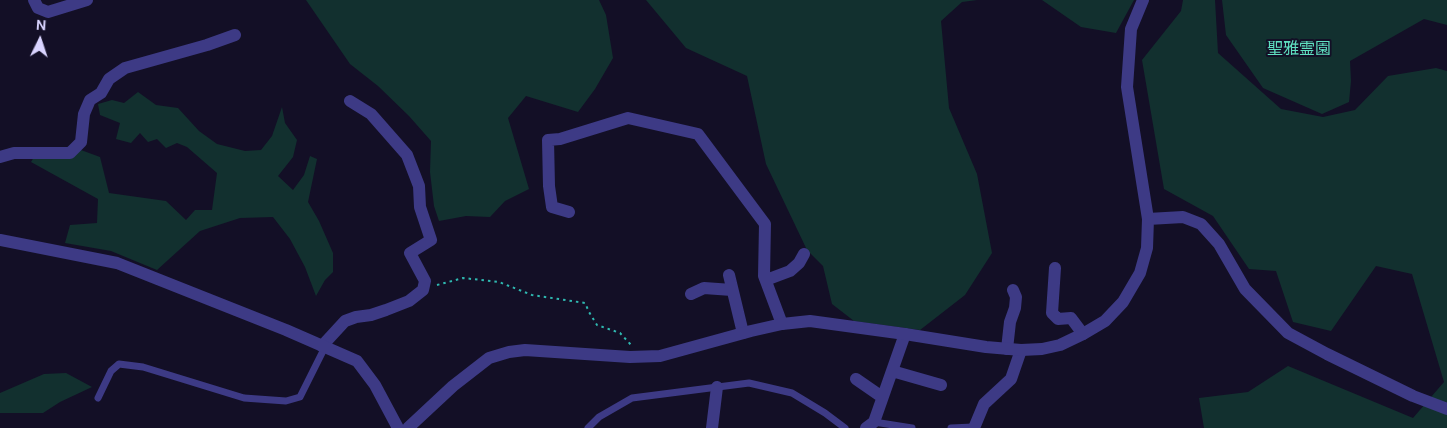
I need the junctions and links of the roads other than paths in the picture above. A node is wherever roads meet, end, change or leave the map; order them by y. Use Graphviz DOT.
graph roads {
  1 [pos="34,0"];
  2 [pos="87,0"];
  3 [pos="1143,0"];
  4 [pos="235,35"];
  5 [pos="350,101"];
  6 [pos="0,157"];
  7 [pos="569,212"];
  8 [pos="1148,219"];
  9 [pos="0,240"];
  10 [pos="804,254"];
  11 [pos="1055,268"];
  12 [pos="729,275"];
  13 [pos="766,280"];
  14 [pos="732,290"];
  15 [pos="1013,290"];
  16 [pos="692,294"];
  17 [pos="782,324"];
  18 [pos="743,333"];
  19 [pos="905,334"];
  20 [pos="1083,334"];
  21 [pos="324,347"];
  22 [pos="1006,349"];
  23 [pos="1021,350"];
  24 [pos="892,371"];
  25 [pos="856,379"];
  26 [pos="941,385"];
  27 [pos="717,387"];
  28 [pos="882,397"];
  29 [pos="98,398"];
  30 [pos="1447,409"];
  31 [pos="870,425"];
  32 [pos="973,427"];
  33 [pos="398,428"];
  34 [pos="408,428"];
  35 [pos="588,428"];
  36 [pos="712,428"];
  37 [pos="845,428"];
  38 [pos="912,428"];
  39 [pos="951,428"];
  1 -- 2 [label="street"];
  3 -- 8 [label="street"];
  4 -- 6 [label="street"];
  5 -- 21 [label="street"];
  7 -- 13 [label="street"];
  8 -- 20 [label="street"];
  8 -- 30 [label="street"];
  9 -- 21 [label="street"];
  10 -- 13 [label="street"];
  11 -- 20 [label="street"];
  12 -- 14 [label="street"];
  13 -- 17 [label="street"];
  14 -- 16 [label="street"];
  14 -- 18 [label="street"];
  15 -- 22 [label="street"];
  17 -- 18 [label="street"];
  17 -- 19 [label="street"];
  18 -- 34 [label="street"];
  19 -- 22 [label="street"];
  19 -- 24 [label="street"];
  20 -- 23 [label="street"];
  21 -- 29 [label="lane"];
  21 -- 33 [label="street"];
  22 -- 23 [label="street"];
  23 -- 32 [label="street"];
  24 -- 26 [label="street"];
  24 -- 28 [label="street"];
  25 -- 28 [label="street"];
  27 -- 35 [label="lane"];
  27 -- 36 [label="street"];
  27 -- 37 [label="lane"];
  28 -- 31 [label="street"];
  31 -- 38 [label="lane"];
  32 -- 39 [label="lane"];
}
